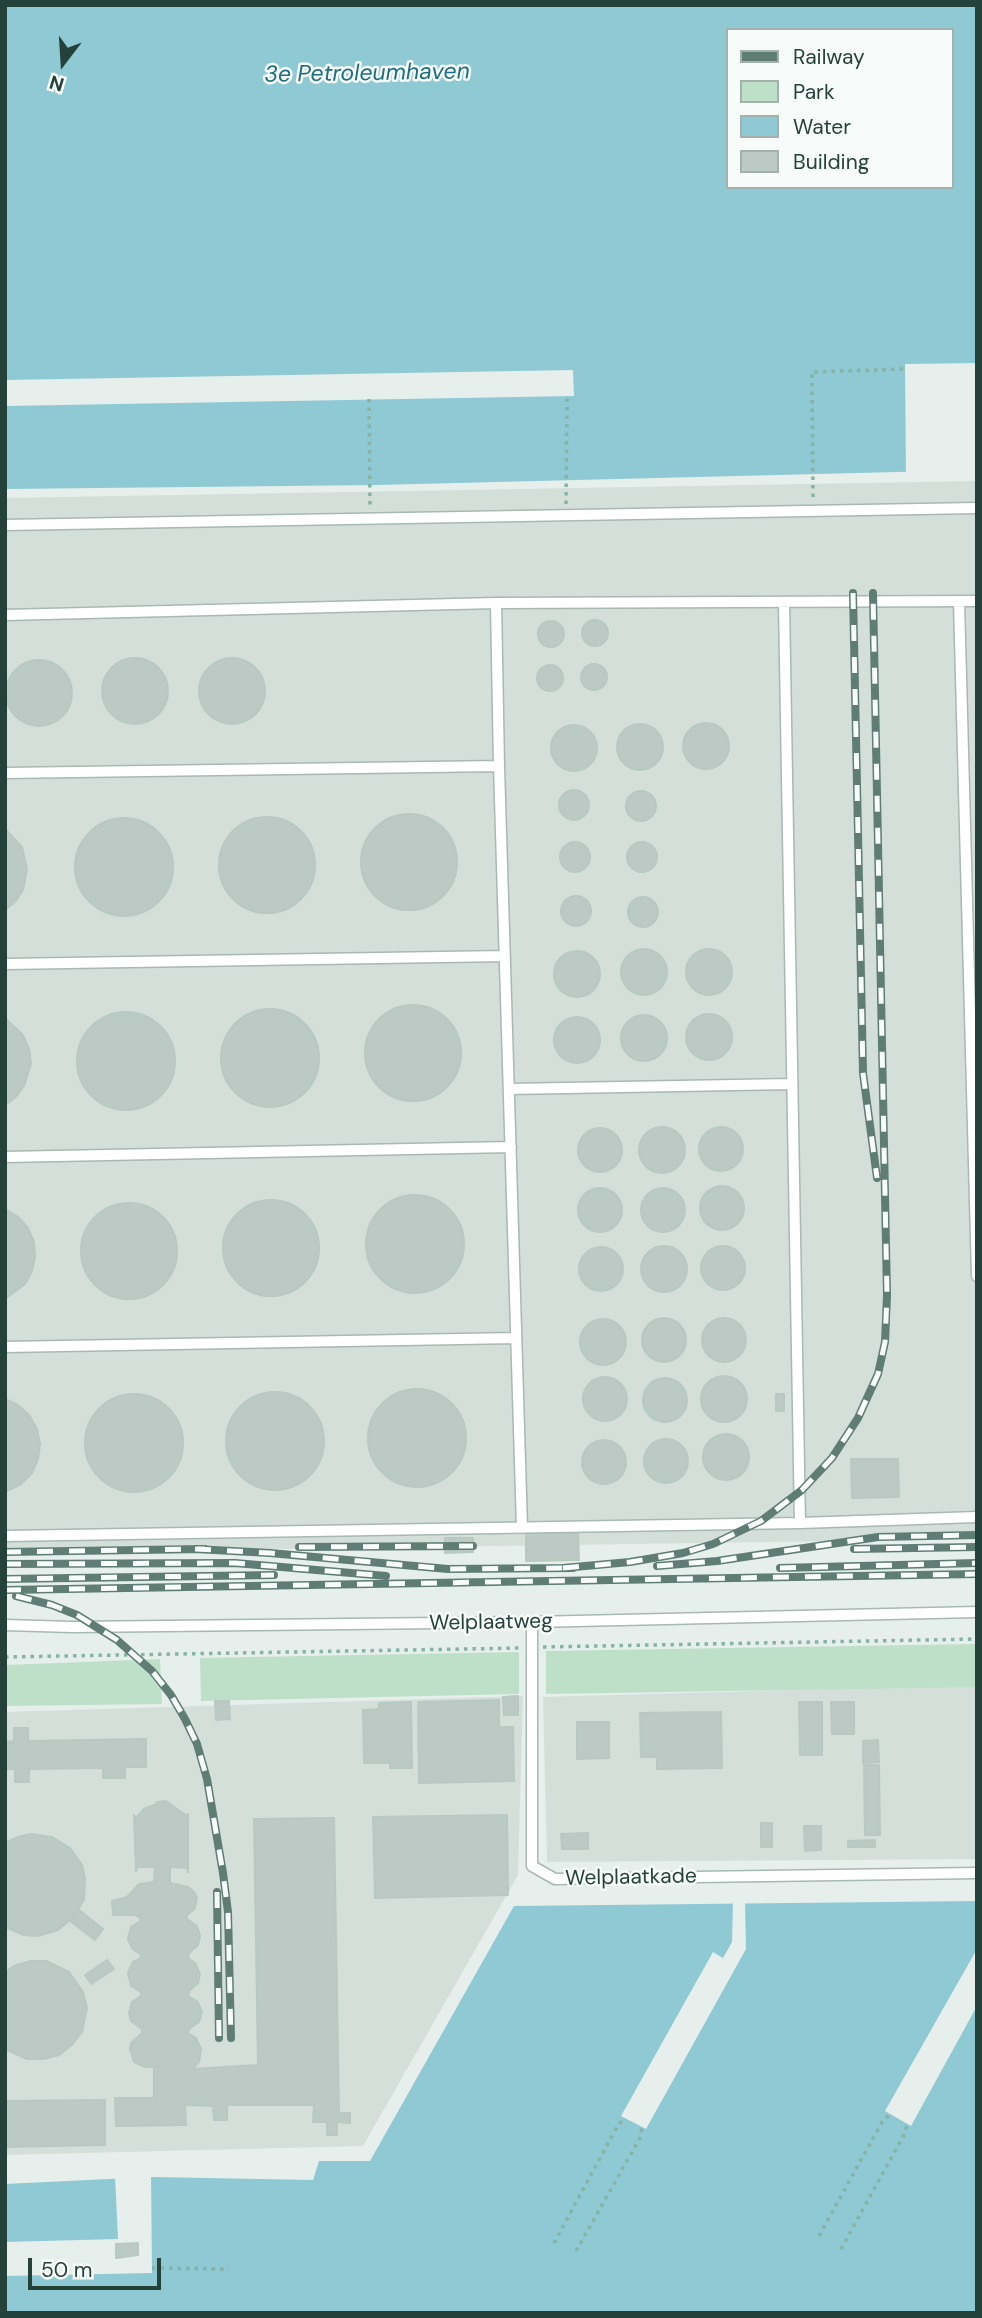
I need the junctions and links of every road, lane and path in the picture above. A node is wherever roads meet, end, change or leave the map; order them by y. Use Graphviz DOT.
graph roads {
  1 [pos="905,369"];
  2 [pos="567,396"];
  3 [pos="369,399"];
  4 [pos="977,508"];
  5 [pos="814,510"];
  6 [pos="566,517"];
  7 [pos="370,520"];
  8 [pos="5,525"];
  9 [pos="977,601"];
  10 [pos="959,602"];
  11 [pos="496,603"];
  12 [pos="784,604"];
  13 [pos="5,615"];
  14 [pos="499,766"];
  15 [pos="5,773"];
  16 [pos="505,956"];
  17 [pos="5,964"];
  18 [pos="791,1084"];
  19 [pos="509,1089"];
  20 [pos="511,1147"];
  21 [pos="5,1157"];
  22 [pos="977,1276"];
  23 [pos="516,1338"];
  24 [pos="5,1347"];
  25 [pos="977,1517"];
  26 [pos="800,1523"];
  27 [pos="522,1528"];
  28 [pos="5,1536"];
  29 [pos="977,1612"];
  30 [pos="532,1622"];
  31 [pos="5,1625"];
  32 [pos="977,1639"];
  33 [pos="532,1648"];
  34 [pos="5,1657"];
  35 [pos="977,1873"];
  36 [pos="890,2114"];
  37 [pos="625,2118"];
  38 [pos="907,2124"];
  39 [pos="642,2127"];
  40 [pos="819,2236"];
  41 [pos="554,2243"];
  42 [pos="841,2249"];
  43 [pos="576,2251"];
  44 [pos="152,2269"];
  45 [pos="229,2269"];
  1 -- 5 [label="path"];
  2 -- 6 [label="path"];
  3 -- 7 [label="path"];
  4 -- 5 [label="lane"];
  5 -- 6 [label="lane"];
  6 -- 7 [label="lane"];
  7 -- 8 [label="lane"];
  9 -- 10 [label="lane"];
  10 -- 12 [label="lane"];
  10 -- 22 [label="lane"];
  11 -- 12 [label="lane"];
  11 -- 13 [label="lane"];
  11 -- 14 [label="lane"];
  12 -- 18 [label="lane"];
  14 -- 15 [label="lane"];
  14 -- 16 [label="lane"];
  16 -- 17 [label="lane"];
  16 -- 19 [label="lane"];
  18 -- 19 [label="lane"];
  18 -- 26 [label="lane"];
  19 -- 20 [label="lane"];
  20 -- 21 [label="lane"];
  20 -- 23 [label="lane"];
  23 -- 24 [label="lane"];
  23 -- 27 [label="lane"];
  25 -- 26 [label="lane"];
  26 -- 27 [label="lane"];
  27 -- 28 [label="lane"];
  29 -- 30 [label="lane, Welplaatweg"];
  30 -- 31 [label="lane, Welplaatweg"];
  30 -- 33 [label="lane, Welplaatkade"];
  32 -- 33 [label="path"];
  33 -- 34 [label="path"];
  33 -- 35 [label="lane, Welplaatkade"];
  36 -- 40 [label="path"];
  37 -- 41 [label="path"];
  38 -- 42 [label="path"];
  39 -- 43 [label="path"];
  44 -- 45 [label="path"];
}
